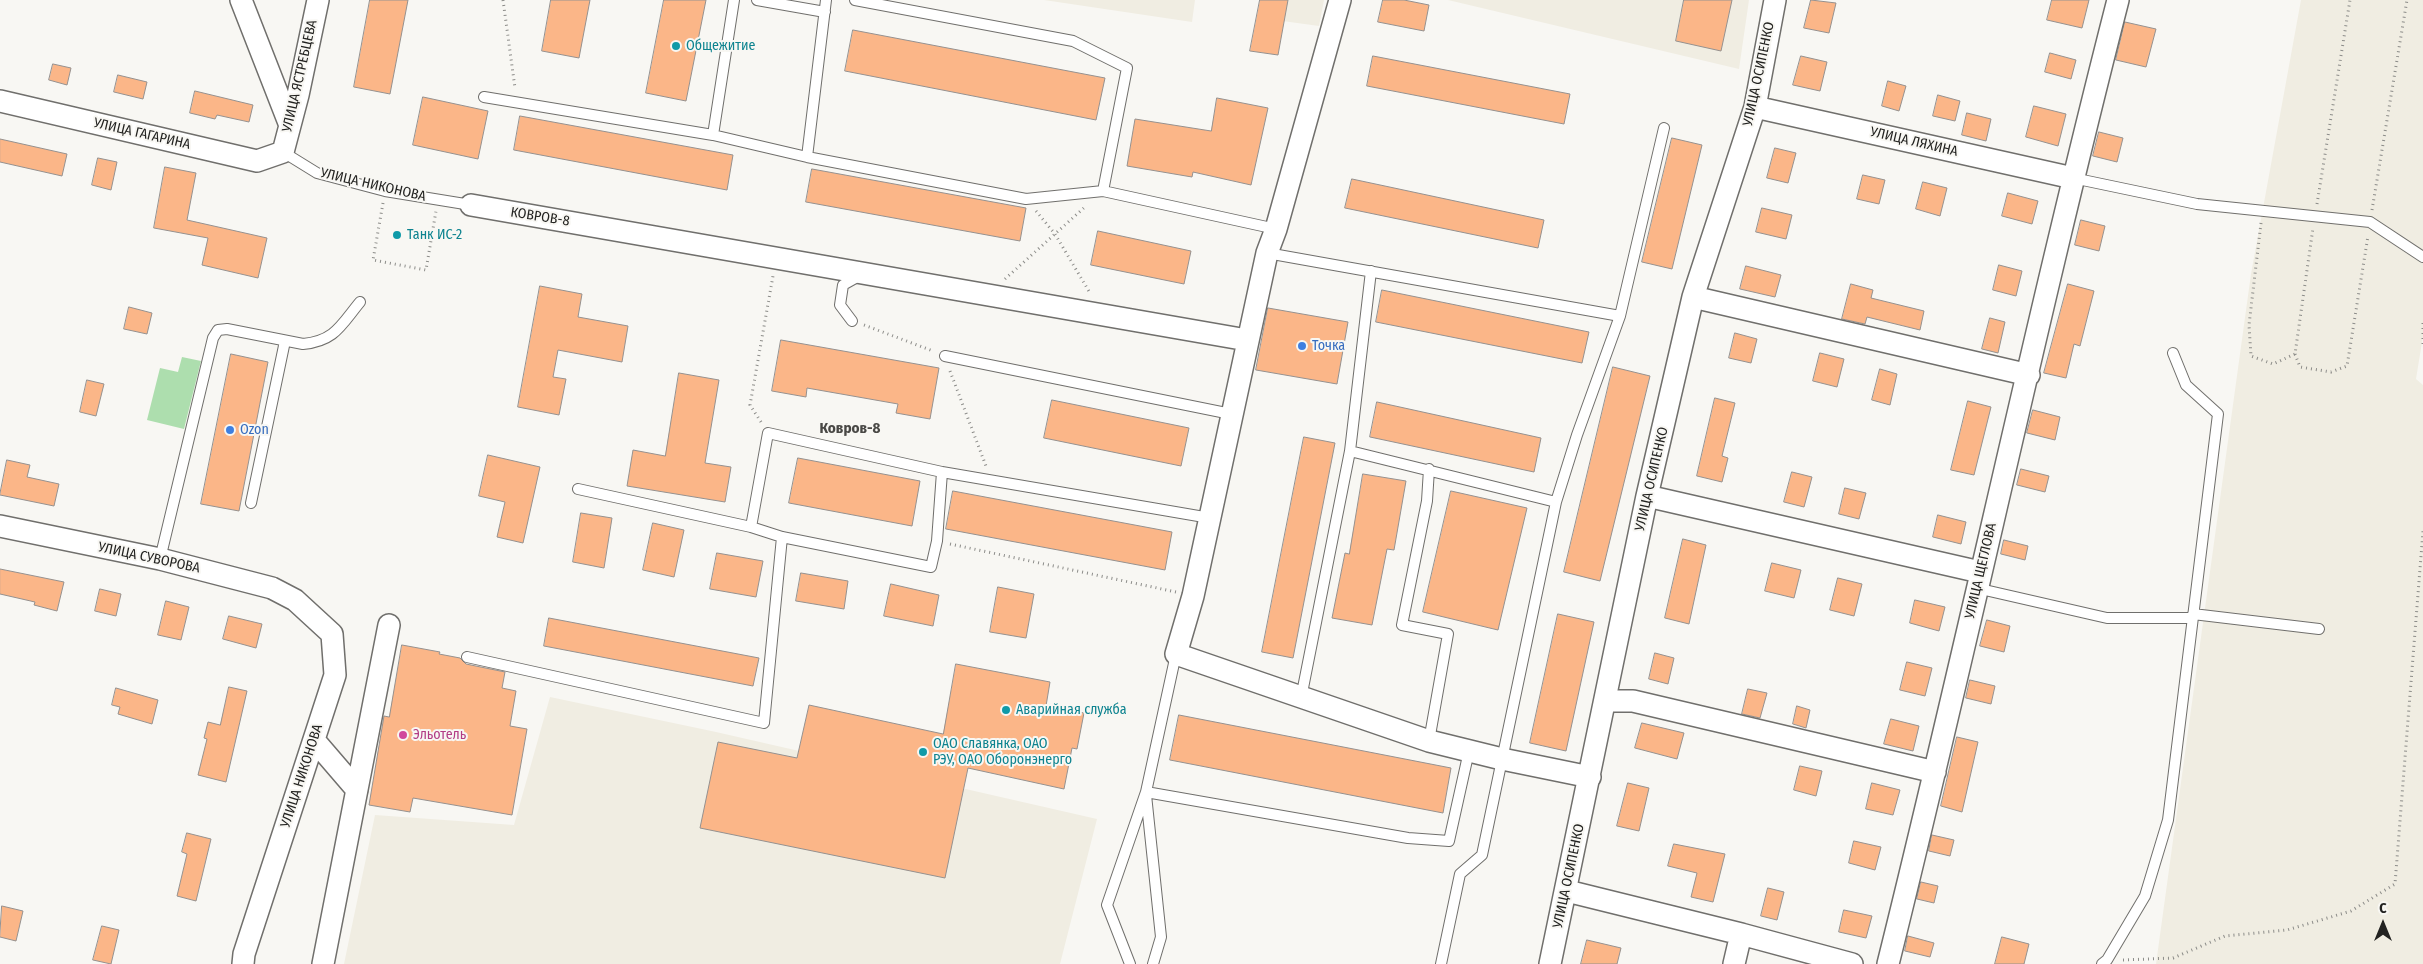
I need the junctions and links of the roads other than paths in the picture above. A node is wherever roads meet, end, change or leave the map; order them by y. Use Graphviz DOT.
graph roads {
  1 [pos="240,0"];
  2 [pos="318,0"];
  3 [pos="734,0"];
  4 [pos="757,0"];
  5 [pos="826,0"];
  6 [pos="855,0"];
  7 [pos="1340,0"];
  8 [pos="1775,0"];
  9 [pos="2118,0"];
  10 [pos="825,12"];
  11 [pos="484,97"];
  12 [pos="0,101"];
  13 [pos="1755,107"];
  14 [pos="290,123"];
  15 [pos="1664,128"];
  16 [pos="713,135"];
  17 [pos="282,152"];
  18 [pos="807,157"];
  19 [pos="2072,178"];
  20 [pos="1103,191"];
  21 [pos="471,205"];
  22 [pos="1276,229"];
  23 [pos="1267,253"];
  24 [pos="2423,257"];
  25 [pos="1371,271"];
  26 [pos="864,274"];
  27 [pos="1693,297"];
  28 [pos="360,302"];
  29 [pos="1620,316"];
  30 [pos="852,320"];
  31 [pos="1248,340"];
  32 [pos="285,341"];
  33 [pos="2173,353"];
  34 [pos="945,356"];
  35 [pos="2029,375"];
  36 [pos="1231,414"];
  37 [pos="1350,451"];
  38 [pos="1429,470"];
  39 [pos="942,472"];
  40 [pos="578,489"];
  41 [pos="1647,496"];
  42 [pos="1556,502"];
  43 [pos="251,503"];
  44 [pos="1210,518"];
  45 [pos="0,526"];
  46 [pos="751,527"];
  47 [pos="782,537"];
  48 [pos="160,559"];
  49 [pos="1978,580"];
  50 [pos="295,600"];
  51 [pos="2193,616"];
  52 [pos="389,625"];
  53 [pos="2319,629"];
  54 [pos="1176,654"];
  55 [pos="467,657"];
  56 [pos="1301,698"];
  57 [pos="1606,700"];
  58 [pos="314,740"];
  59 [pos="1429,741"];
  60 [pos="1469,751"];
  61 [pos="1502,759"];
  62 [pos="1935,772"];
  63 [pos="1590,777"];
  64 [pos="357,790"];
  65 [pos="1146,792"];
  66 [pos="1567,890"];
  67 [pos="1741,934"];
  68 [pos="2104,962"];
  69 [pos="243,964"];
  70 [pos="323,964"];
  71 [pos="1130,964"];
  72 [pos="1153,964"];
  73 [pos="1441,964"];
  74 [pos="1550,964"];
  75 [pos="1734,964"];
  76 [pos="1852,964"];
  77 [pos="1888,964"];
  1 -- 14 [label="street"];
  2 -- 14 [label="street, УЛИЦА ЯСТРЕБЦЕВА"];
  3 -- 16 [label="lane"];
  4 -- 10 [label="lane"];
  5 -- 10 [label="lane"];
  6 -- 20 [label="lane"];
  7 -- 22 [label="street"];
  8 -- 13 [label="street, УЛИЦА ОСИПЕНКО"];
  9 -- 19 [label="street, УЛИЦА ЩЕГЛОВА"];
  10 -- 18 [label="lane"];
  11 -- 16 [label="lane"];
  12 -- 17 [label="street, УЛИЦА ГАГАРИНА"];
  13 -- 19 [label="street, УЛИЦА ЛЯХИНА"];
  13 -- 27 [label="street, УЛИЦА ОСИПЕНКО"];
  14 -- 17 [label="street, УЛИЦА ЯСТРЕБЦЕВА"];
  15 -- 29 [label="lane"];
  16 -- 18 [label="lane"];
  17 -- 21 [label="lane, УЛИЦА НИКОНОВА"];
  18 -- 20 [label="lane"];
  19 -- 24 [label="lane"];
  19 -- 35 [label="street, УЛИЦА ЩЕГЛОВА"];
  20 -- 22 [label="lane"];
  21 -- 26 [label="street, КОВРОВ-8"];
  22 -- 23 [label="street"];
  23 -- 25 [label="lane"];
  23 -- 31 [label="street"];
  25 -- 29 [label="lane"];
  25 -- 37 [label="lane"];
  26 -- 30 [label="lane"];
  26 -- 31 [label="street, КОВРОВ-8"];
  27 -- 35 [label="street"];
  27 -- 41 [label="street, УЛИЦА ОСИПЕНКО"];
  28 -- 32 [label="lane"];
  29 -- 42 [label="lane"];
  31 -- 36 [label="street"];
  32 -- 43 [label="lane"];
  32 -- 48 [label="lane"];
  33 -- 51 [label="lane"];
  34 -- 36 [label="lane"];
  35 -- 49 [label="street, УЛИЦА ЩЕГЛОВА"];
  36 -- 44 [label="street"];
  37 -- 38 [label="lane"];
  37 -- 56 [label="lane"];
  38 -- 42 [label="lane"];
  38 -- 59 [label="lane"];
  39 -- 44 [label="lane"];
  39 -- 46 [label="lane"];
  39 -- 47 [label="lane"];
  40 -- 46 [label="lane"];
  41 -- 49 [label="street"];
  41 -- 57 [label="street, УЛИЦА ОСИПЕНКО"];
  42 -- 61 [label="lane"];
  44 -- 54 [label="street"];
  45 -- 48 [label="street, УЛИЦА СУВОРОВА"];
  46 -- 47 [label="lane"];
  47 -- 55 [label="lane"];
  48 -- 50 [label="street, УЛИЦА СУВОРОВА"];
  49 -- 51 [label="lane"];
  49 -- 62 [label="street, УЛИЦА ЩЕГЛОВА"];
  50 -- 58 [label="street, УЛИЦА НИКОНОВА"];
  51 -- 53 [label="lane"];
  51 -- 68 [label="lane"];
  52 -- 64 [label="street"];
  54 -- 56 [label="street"];
  54 -- 65 [label="lane"];
  56 -- 59 [label="street"];
  57 -- 62 [label="street"];
  57 -- 63 [label="street, УЛИЦА ОСИПЕНКО"];
  58 -- 64 [label="street"];
  58 -- 69 [label="street, УЛИЦА НИКОНОВА"];
  59 -- 60 [label="street"];
  60 -- 61 [label="street"];
  60 -- 65 [label="lane"];
  61 -- 63 [label="street"];
  61 -- 73 [label="lane"];
  62 -- 77 [label="street, УЛИЦА ЩЕГЛОВА"];
  63 -- 66 [label="street, УЛИЦА ОСИПЕНКО"];
  64 -- 70 [label="street"];
  65 -- 71 [label="lane"];
  65 -- 72 [label="lane"];
  66 -- 67 [label="street"];
  66 -- 74 [label="street, УЛИЦА ОСИПЕНКО"];
  67 -- 75 [label="street"];
  67 -- 76 [label="street"];
}
